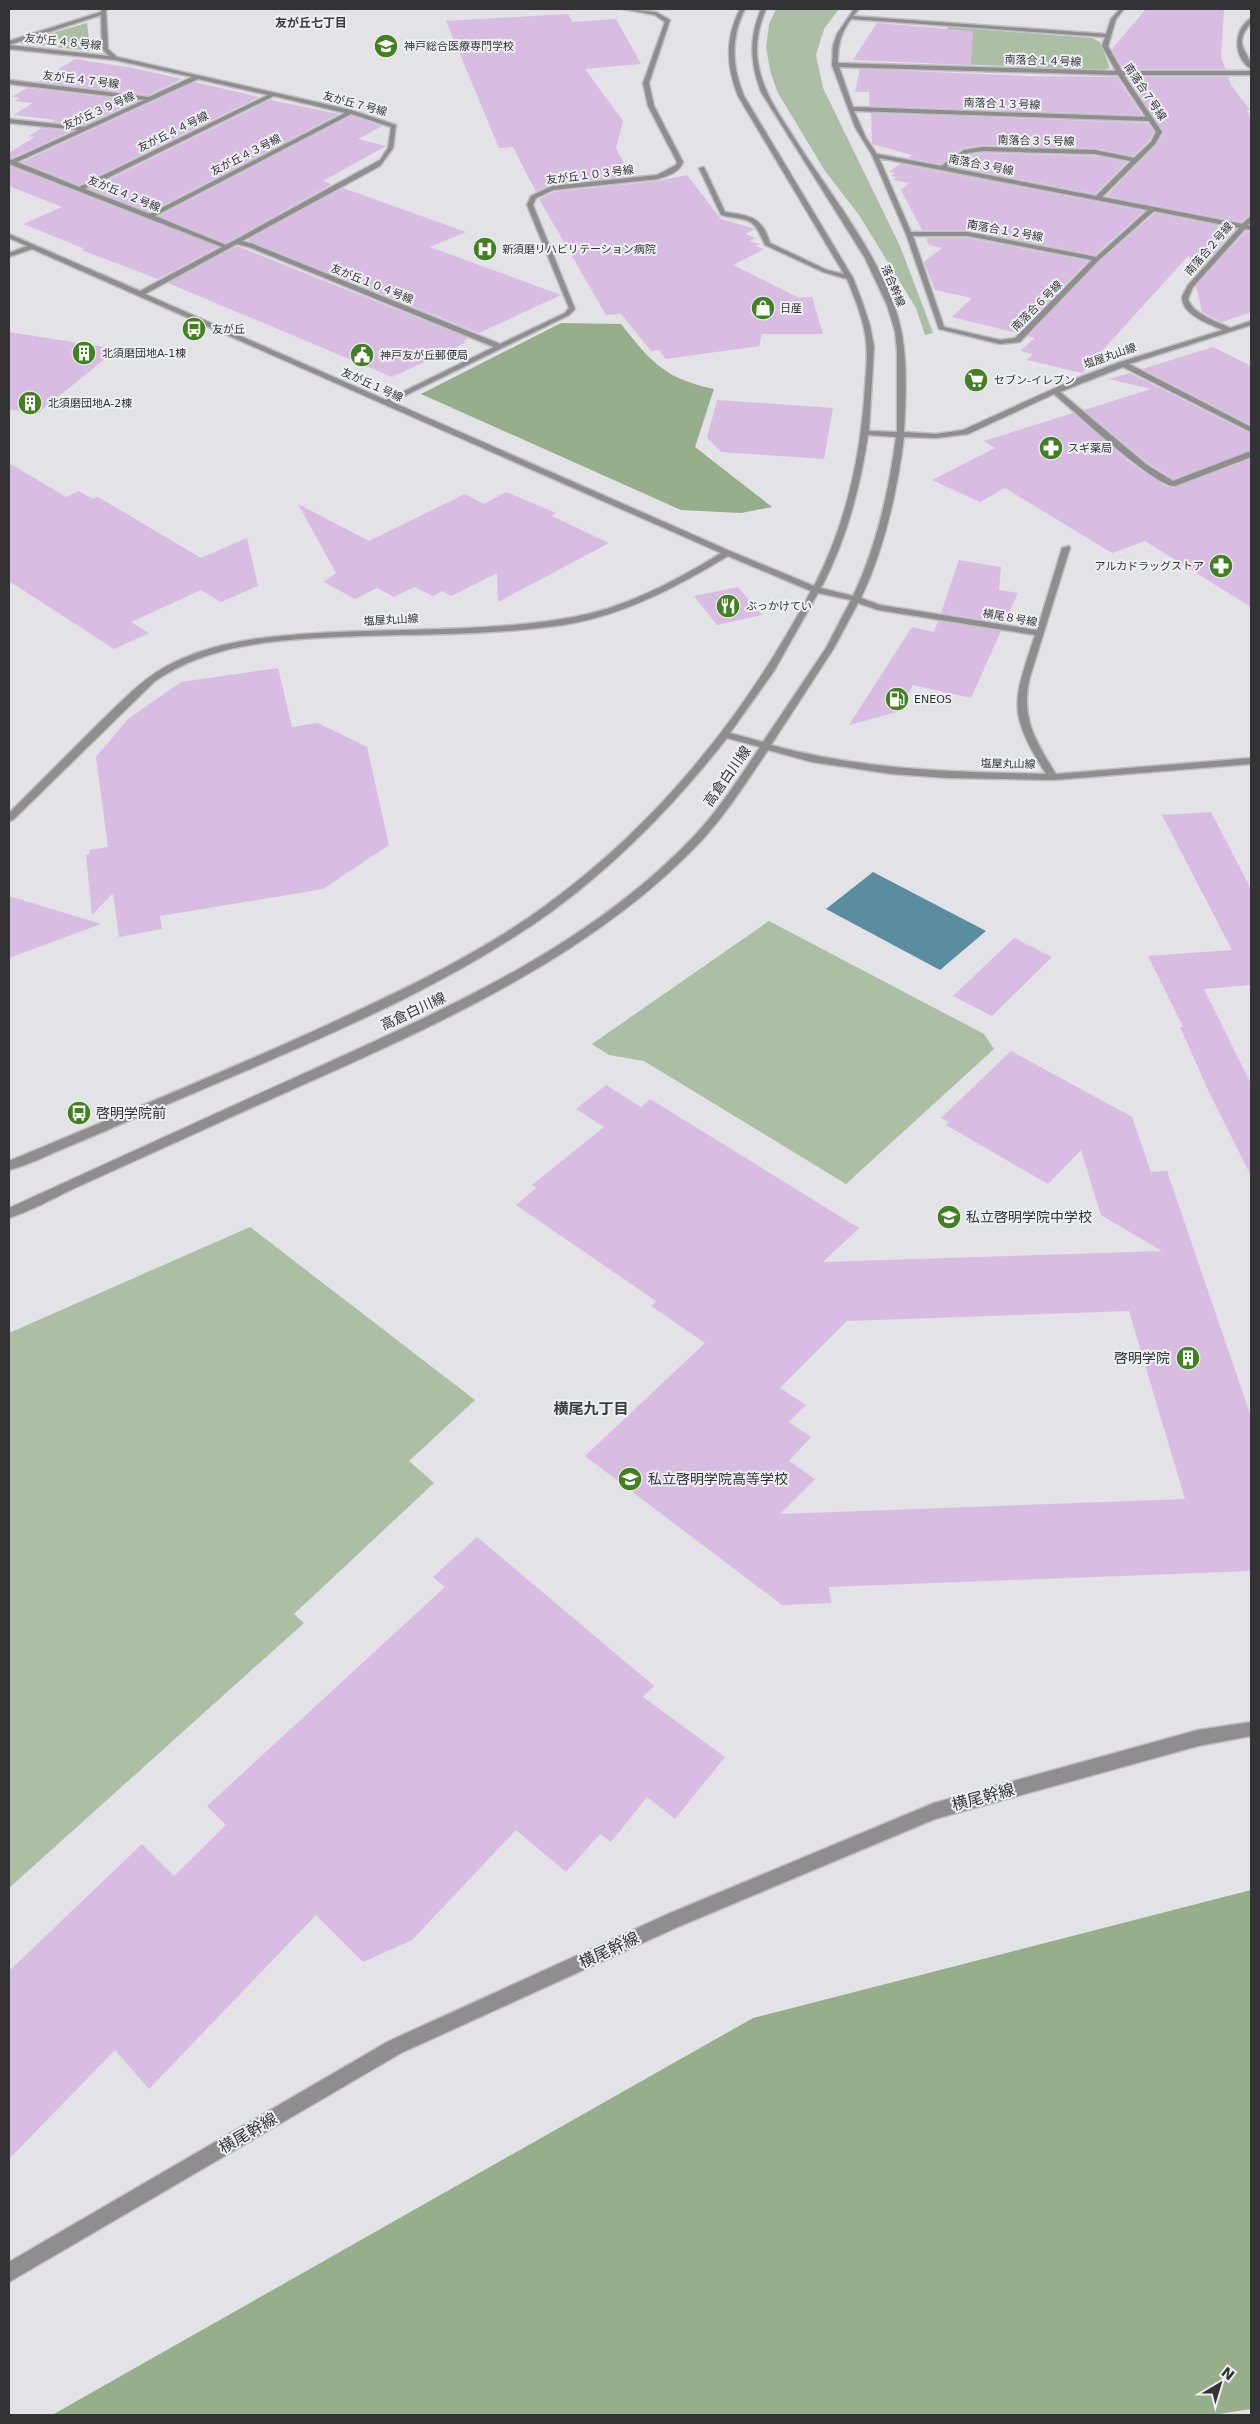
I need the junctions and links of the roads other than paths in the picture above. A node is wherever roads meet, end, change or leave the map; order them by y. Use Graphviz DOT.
graph roads {
  1 [pos="626,9"];
  2 [pos="742,9"];
  3 [pos="763,9"];
  4 [pos="856,9"];
  5 [pos="1122,9"];
  6 [pos="103,11"];
  7 [pos="849,17"];
  8 [pos="1251,20"];
  9 [pos="1107,36"];
  10 [pos="9,43"];
  11 [pos="9,47"];
  12 [pos="115,58"];
  13 [pos="835,65"];
  14 [pos="1251,68"];
  15 [pos="1120,73"];
  16 [pos="1251,73"];
  17 [pos="198,77"];
  18 [pos="9,82"];
  19 [pos="274,94"];
  20 [pos="151,99"];
  21 [pos="851,109"];
  22 [pos="352,112"];
  23 [pos="1152,119"];
  24 [pos="9,121"];
  25 [pos="84,129"];
  26 [pos="875,155"];
  27 [pos="1134,160"];
  28 [pos="10,162"];
  29 [pos="702,168"];
  30 [pos="942,168"];
  31 [pos="81,188"];
  32 [pos="1098,198"];
  33 [pos="1153,209"];
  34 [pos="151,216"];
  35 [pos="1251,218"];
  36 [pos="1242,226"];
  37 [pos="1251,228"];
  38 [pos="909,234"];
  39 [pos="9,236"];
  40 [pos="235,242"];
  41 [pos="33,246"];
  42 [pos="227,247"];
  43 [pos="9,255"];
  44 [pos="1097,259"];
  45 [pos="850,278"];
  46 [pos="140,294"];
  47 [pos="1251,324"];
  48 [pos="1230,330"];
  49 [pos="501,347"];
  50 [pos="1123,364"];
  51 [pos="1055,391"];
  52 [pos="385,403"];
  53 [pos="1251,430"];
  54 [pos="864,433"];
  55 [pos="899,434"];
  56 [pos="1251,454"];
  57 [pos="1066,548"];
  58 [pos="727,553"];
  59 [pos="816,590"];
  60 [pos="856,599"];
  61 [pos="1040,633"];
  62 [pos="724,734"];
  63 [pos="766,746"];
  64 [pos="1251,761"];
  65 [pos="1053,777"];
  66 [pos="9,818"];
  67 [pos="9,1166"];
  68 [pos="9,1213"];
  69 [pos="1251,1729"];
  70 [pos="9,2273"];
  1 -- 49 [label="street, 友が丘１０３号線"];
  2 -- 45 [label="street"];
  3 -- 55 [label="street, 落合幹線"];
  4 -- 7 [label="street"];
  5 -- 9 [label="street"];
  6 -- 10 [label="street"];
  6 -- 12 [label="street"];
  7 -- 9 [label="street"];
  7 -- 13 [label="street"];
  8 -- 14 [label="street"];
  9 -- 15 [label="street, 南落合７号線"];
  11 -- 12 [label="street, 友が丘４８号線"];
  12 -- 17 [label="street, 友が丘７号線"];
  13 -- 15 [label="street, 南落合１４号線"];
  13 -- 21 [label="street"];
  15 -- 16 [label="street, 南落合１４号線"];
  15 -- 23 [label="street, 南落合７号線"];
  17 -- 19 [label="street, 友が丘７号線"];
  17 -- 20 [label="street, 友が丘３９号線"];
  18 -- 20 [label="street, 友が丘４７号線"];
  19 -- 22 [label="street, 友が丘７号線"];
  19 -- 31 [label="street, 友が丘４４号線"];
  20 -- 25 [label="street, 友が丘３９号線"];
  21 -- 23 [label="street, 南落合１３号線"];
  21 -- 26 [label="street"];
  22 -- 34 [label="street, 友が丘４３号線"];
  22 -- 40 [label="street, 友が丘７号線"];
  23 -- 27 [label="street, 南落合７号線"];
  24 -- 25 [label="street"];
  25 -- 28 [label="street, 友が丘３９号線"];
  26 -- 30 [label="street, 南落合３号線"];
  26 -- 38 [label="street, 南落合６号線"];
  27 -- 30 [label="street, 南落合３５号線"];
  27 -- 32 [label="street, 南落合７号線"];
  28 -- 31 [label="street, 友が丘４２号線"];
  29 -- 45 [label="street"];
  30 -- 32 [label="street, 南落合３号線"];
  31 -- 34 [label="street, 友が丘４２号線"];
  32 -- 33 [label="street, 南落合３号線"];
  33 -- 36 [label="street, 南落合３号線"];
  33 -- 44 [label="street, 南落合６号線"];
  34 -- 42 [label="street, 友が丘４２号線"];
  35 -- 36 [label="street, 南落合２号線"];
  36 -- 37 [label="street, 南落合３号線"];
  36 -- 48 [label="street, 南落合２号線"];
  38 -- 44 [label="street, 南落合１２号線"];
  38 -- 44 [label="street, 南落合６号線"];
  39 -- 41 [label="street, 友が丘１号線"];
  40 -- 42 [label="street, 友が丘７号線"];
  40 -- 49 [label="street, 友が丘１０４号線"];
  41 -- 43 [label="street"];
  41 -- 46 [label="street, 友が丘１号線"];
  42 -- 46 [label="street, 友が丘７号線"];
  45 -- 54 [label="street"];
  46 -- 52 [label="street, 友が丘１号線"];
  47 -- 48 [label="street, 塩屋丸山線"];
  48 -- 50 [label="street, 塩屋丸山線"];
  49 -- 52 [label="street, 友が丘１０３号線"];
  50 -- 51 [label="street, 塩屋丸山線"];
  50 -- 53 [label="street"];
  51 -- 55 [label="street, 塩屋丸山線"];
  51 -- 56 [label="street"];
  52 -- 58 [label="street, 友が丘１号線"];
  54 -- 55 [label="street, 塩屋丸山線"];
  54 -- 59 [label="street"];
  55 -- 60 [label="street, 落合幹線"];
  57 -- 61 [label="street"];
  58 -- 59 [label="street"];
  58 -- 66 [label="street, 塩屋丸山線"];
  59 -- 60 [label="street"];
  59 -- 62 [label="street"];
  60 -- 61 [label="street, 横尾８号線"];
  60 -- 63 [label="street"];
  61 -- 65 [label="street, 横尾８号線"];
  62 -- 63 [label="street, 塩屋丸山線"];
  62 -- 67 [label="street, 高倉白川線"];
  63 -- 65 [label="street, 塩屋丸山線"];
  63 -- 68 [label="street, 高倉白川線"];
  64 -- 65 [label="street, 塩屋丸山線"];
  69 -- 70 [label="street, 横尾幹線"];
}
